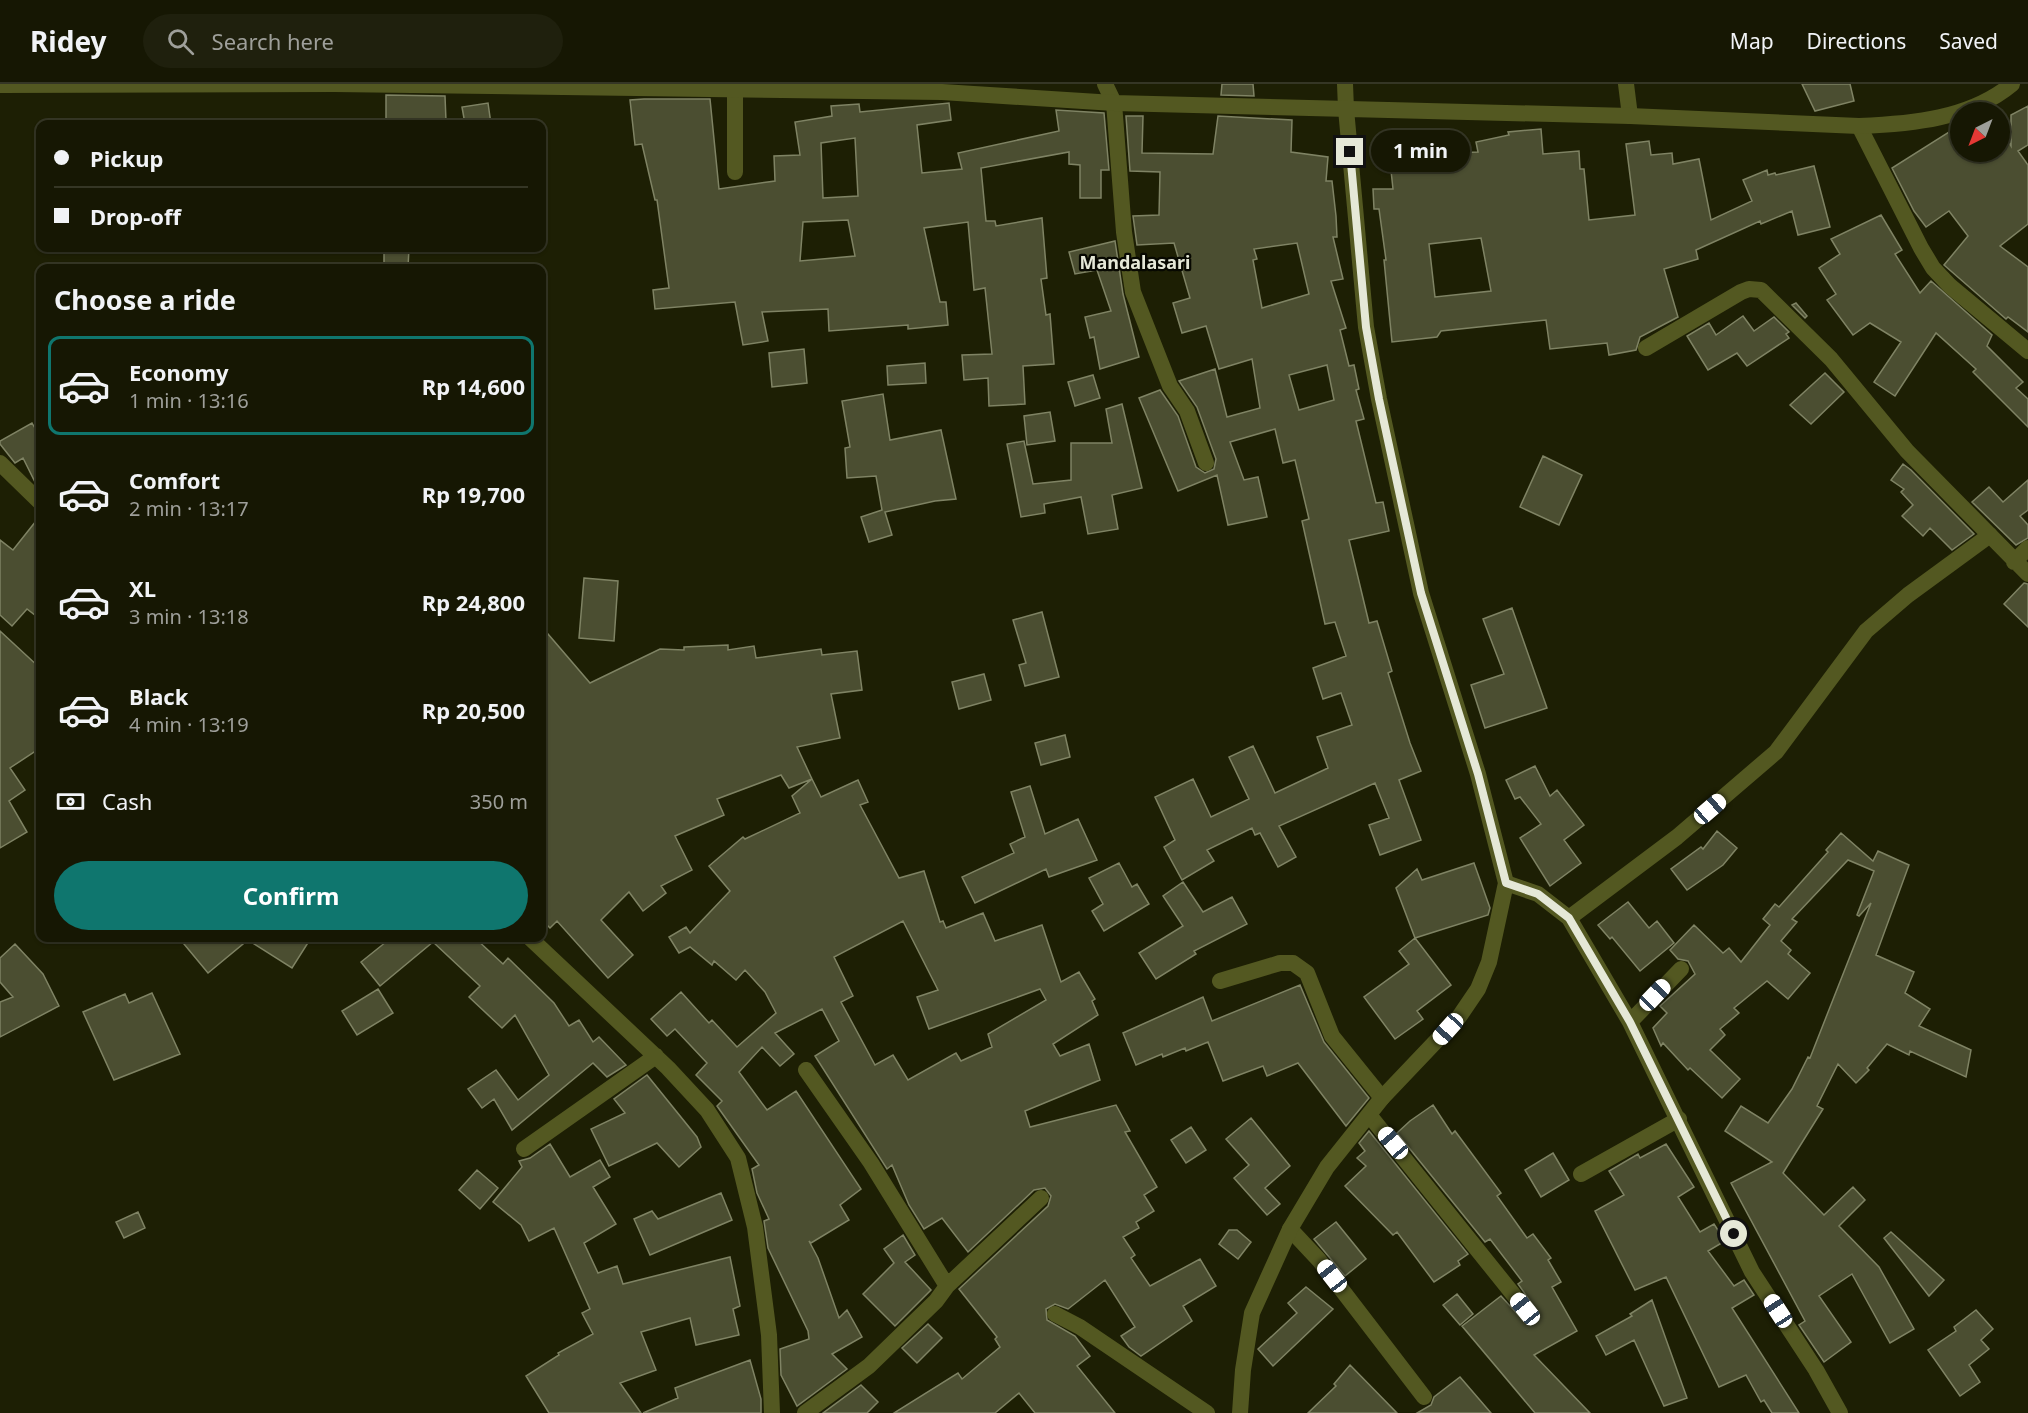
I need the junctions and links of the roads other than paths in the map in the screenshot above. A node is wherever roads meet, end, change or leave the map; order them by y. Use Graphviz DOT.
graph roads {
  1 [pos="1105,84"];
  2 [pos="1345,84"];
  3 [pos="1626,84"];
  4 [pos="2012,84"];
  5 [pos="0,87"];
  6 [pos="735,89"];
  7 [pos="1114,103"];
  8 [pos="1346,109"];
  9 [pos="1630,116"];
  10 [pos="1859,126"];
  11 [pos="735,172"];
  12 [pos="1646,348"];
  13 [pos="2028,351"];
  14 [pos="0,463"];
  15 [pos="1206,463"];
  16 [pos="36,498"];
  17 [pos="1990,535"];
  18 [pos="2028,548"];
  19 [pos="2014,562"];
  20 [pos="2028,574"];
  21 [pos="1506,883"];
  22 [pos="1569,918"];
  23 [pos="534,942"];
  24 [pos="1681,969"];
  25 [pos="1220,981"];
  26 [pos="1630,1022"];
  27 [pos="656,1056"];
  28 [pos="806,1070"];
  29 [pos="1382,1098"];
  30 [pos="1370,1116"];
  31 [pos="1679,1119"];
  32 [pos="524,1149"];
  33 [pos="1581,1174"];
  34 [pos="1041,1198"];
  35 [pos="1290,1229"];
  36 [pos="947,1286"];
  37 [pos="1525,1309"];
  38 [pos="1055,1314"];
  39 [pos="1424,1397"];
  40 [pos="772,1413"];
  41 [pos="805,1413"];
  42 [pos="1207,1413"];
  43 [pos="1240,1413"];
  44 [pos="1840,1413"];
  1 -- 7 [label="street"];
  2 -- 8 [label="street"];
  3 -- 9 [label="street"];
  4 -- 10 [label="street"];
  5 -- 6 [label="street"];
  6 -- 7 [label="street"];
  6 -- 11 [label="street"];
  7 -- 8 [label="street"];
  7 -- 15 [label="street"];
  8 -- 9 [label="street"];
  8 -- 21 [label="street"];
  9 -- 10 [label="street"];
  10 -- 13 [label="street"];
  12 -- 17 [label="street"];
  14 -- 16 [label="street"];
  17 -- 19 [label="street"];
  17 -- 22 [label="street"];
  18 -- 19 [label="street"];
  19 -- 20 [label="street"];
  21 -- 22 [label="street"];
  21 -- 29 [label="street"];
  22 -- 26 [label="street"];
  23 -- 27 [label="street"];
  24 -- 26 [label="street"];
  25 -- 29 [label="street"];
  26 -- 31 [label="street"];
  27 -- 32 [label="street"];
  27 -- 40 [label="street"];
  28 -- 36 [label="street"];
  29 -- 30 [label="street"];
  30 -- 35 [label="street"];
  30 -- 37 [label="street"];
  31 -- 33 [label="street"];
  31 -- 44 [label="street"];
  34 -- 36 [label="street"];
  35 -- 39 [label="street"];
  35 -- 43 [label="street"];
  36 -- 41 [label="street"];
  38 -- 42 [label="street"];
}
